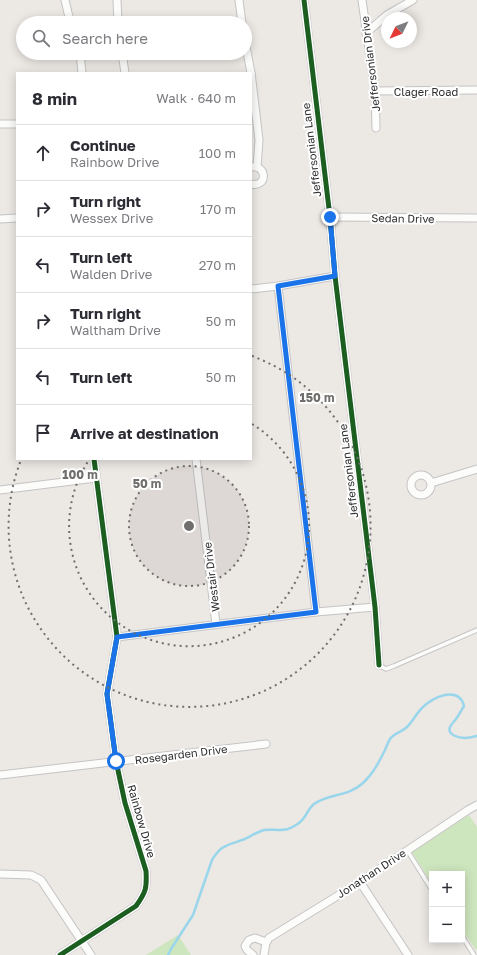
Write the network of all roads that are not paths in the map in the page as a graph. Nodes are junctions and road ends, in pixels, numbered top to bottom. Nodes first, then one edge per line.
1 (65, 0) edge
2 (117, 0) edge
3 (239, 0) edge
4 (304, 0) edge
5 (362, 0) edge
6 (413, 0) edge
7 (69, 16) edge
8 (118, 16) edge
9 (241, 16) edge
10 (366, 33) junction
11 (81, 60) edge
12 (123, 60) edge
13 (249, 60) edge
14 (82, 72) edge
15 (125, 72) edge
16 (251, 72) edge
17 (252, 81) edge
18 (477, 90) edge
19 (375, 91) junction
20 (0, 124) edge
21 (16, 124) edge
22 (376, 128) dead end
23 (254, 167) edge
24 (252, 184) edge
25 (330, 217) junction
26 (16, 218) edge
27 (477, 218) edge
28 (0, 219) edge
29 (335, 276) junction
30 (278, 286) junction
31 (252, 289) edge
32 (94, 460) edge
33 (196, 460) edge
34 (477, 469) edge
35 (96, 478) junction
36 (431, 483) dead end
37 (0, 490) edge
38 (375, 607) junction
39 (316, 612) junction
40 (216, 624) junction
41 (477, 630) edge
42 (117, 637) junction
43 (379, 665) joint
44 (266, 744) dead end
45 (116, 761) junction
46 (0, 775) edge
47 (477, 805) edge
48 (407, 850) junction
49 (0, 874) edge
50 (360, 882) junction
51 (429, 885) edge
52 (82, 941) junction
53 (465, 941) edge
54 (266, 942) junction
55 (60, 955) edge
56 (91, 955) edge
57 (253, 955) edge
58 (264, 955) edge
59 (408, 955) edge
60 (474, 955) edge

1 - 7 street
2 - 8 street
3 - 9 street
4 - 25 street, Jeffersonian Lane
5 - 10 street, Jeffersonian Drive
6 - 10 street
10 - 19 street, Jeffersonian Drive
11 - 14 street
12 - 15 street
13 - 16 street
17 - 23 street
18 - 19 street, Clager Road
19 - 22 street, Jeffersonian Drive
20 - 21 street
23 - 24 street
25 - 27 street, Sedan Drive
25 - 29 street, Jeffersonian Lane
26 - 28 street
29 - 30 street
29 - 38 street, Jeffersonian Lane
30 - 31 street
30 - 39 street
32 - 35 street, Rainbow Drive
33 - 40 street, Westair Drive
34 - 36 street
35 - 37 street
35 - 42 street, Rainbow Drive
38 - 39 street
38 - 43 street
39 - 40 street
40 - 42 street
41 - 43 lane
42 - 45 street, Rainbow Drive
44 - 45 street, Rosegarden Drive
45 - 46 street, Rosegarden Drive
45 - 52 street, Rainbow Drive
47 - 48 street, Jonathan Drive
48 - 50 street, Jonathan Drive
48 - 51 lane
49 - 52 street
50 - 54 street, Jonathan Drive
50 - 59 street
52 - 55 street, Rainbow Drive
52 - 56 street
53 - 60 lane
54 - 57 street
54 - 58 street

